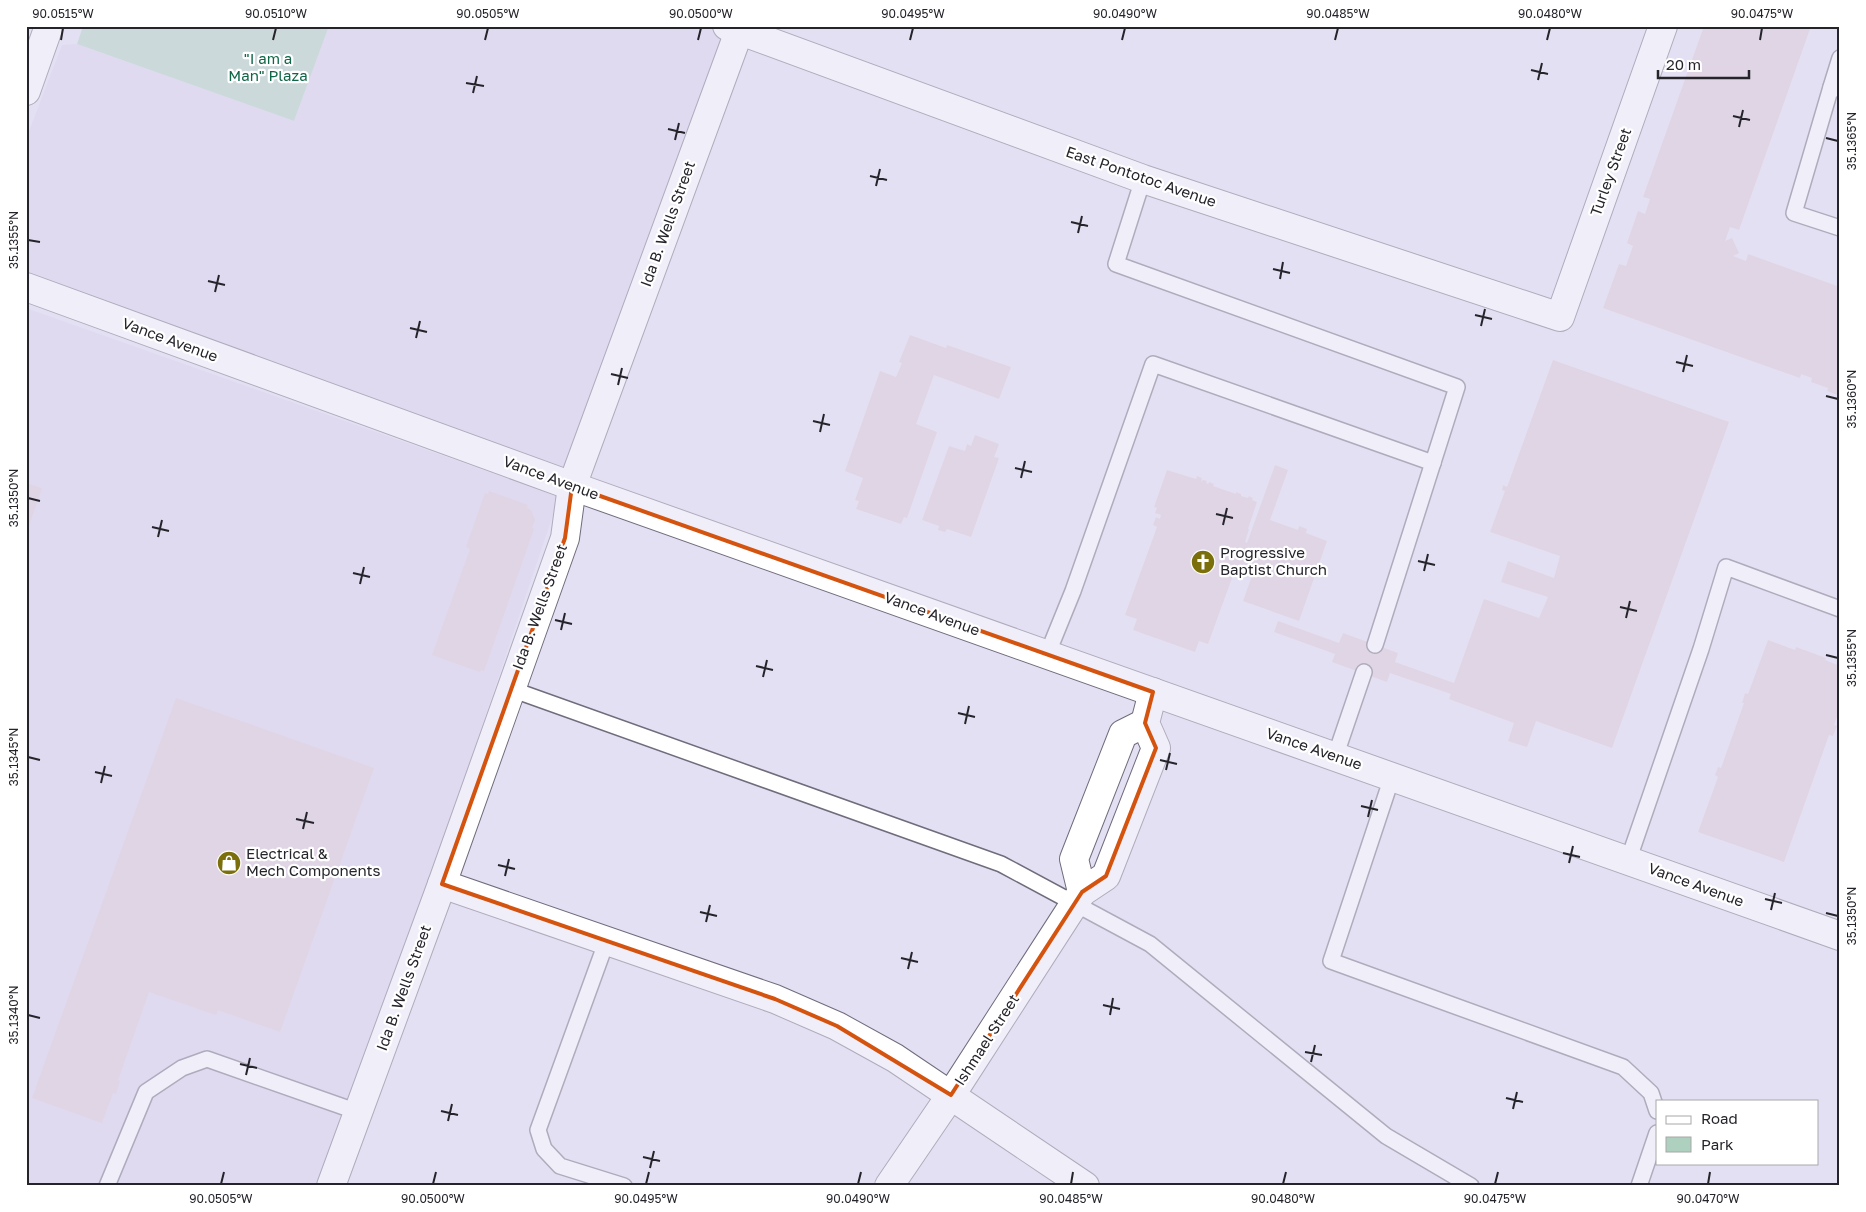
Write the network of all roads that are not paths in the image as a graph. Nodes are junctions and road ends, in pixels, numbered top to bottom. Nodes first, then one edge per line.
1 (49, 26) edge
2 (1663, 26) edge
3 (736, 28) edge
4 (1840, 58) edge
5 (1835, 88) edge
6 (26, 91) edge
7 (1143, 179) junction
8 (1840, 228) edge
9 (26, 287) edge
10 (1560, 317) joint
11 (1433, 463) junction
12 (572, 486) junction
13 (1840, 609) edge
14 (1375, 645) dead end
15 (1047, 655) junction
16 (1364, 672) dead end
17 (511, 689) junction
18 (1153, 692) junction
19 (1145, 723) junction
20 (1335, 757) junction
21 (1392, 777) junction
22 (1628, 861) junction
23 (442, 884) junction
24 (1079, 898) junction
25 (1840, 936) edge
26 (608, 940) junction
27 (951, 1095) junction
28 (1656, 1108) edge
29 (358, 1112) junction
30 (1656, 1135) edge
31 (107, 1186) edge
32 (330, 1186) edge
33 (624, 1186) edge
34 (889, 1186) edge
35 (1085, 1186) edge
36 (1470, 1186) edge
37 (1639, 1186) edge

1 - 6 street
2 - 10 street, Turley Street
3 - 7 street, East Pontotoc Avenue
3 - 12 street, Ida B. Wells Street
4 - 5 lane
5 - 8 lane
7 - 10 street, East Pontotoc Avenue
7 - 11 lane
9 - 12 street, Vance Avenue
11 - 14 lane
11 - 15 lane
12 - 15 street, Vance Avenue
12 - 17 street, Ida B. Wells Street
13 - 22 lane
15 - 18 street, Vance Avenue
16 - 20 lane
17 - 23 street, Ida B. Wells Street
17 - 24 lane
18 - 19 street
18 - 20 street, Vance Avenue
19 - 24 street
19 - 24 street, Ishmael Street
20 - 21 street, Vance Avenue
21 - 22 street, Vance Avenue
21 - 28 lane
22 - 25 street, Vance Avenue
23 - 26 street
23 - 29 street, Ida B. Wells Street
24 - 27 street, Ishmael Street
24 - 36 lane
26 - 27 street
26 - 33 lane
27 - 34 street, Ishmael Street
27 - 35 street
29 - 31 lane
29 - 32 street, Ida B. Wells Street
30 - 37 lane

